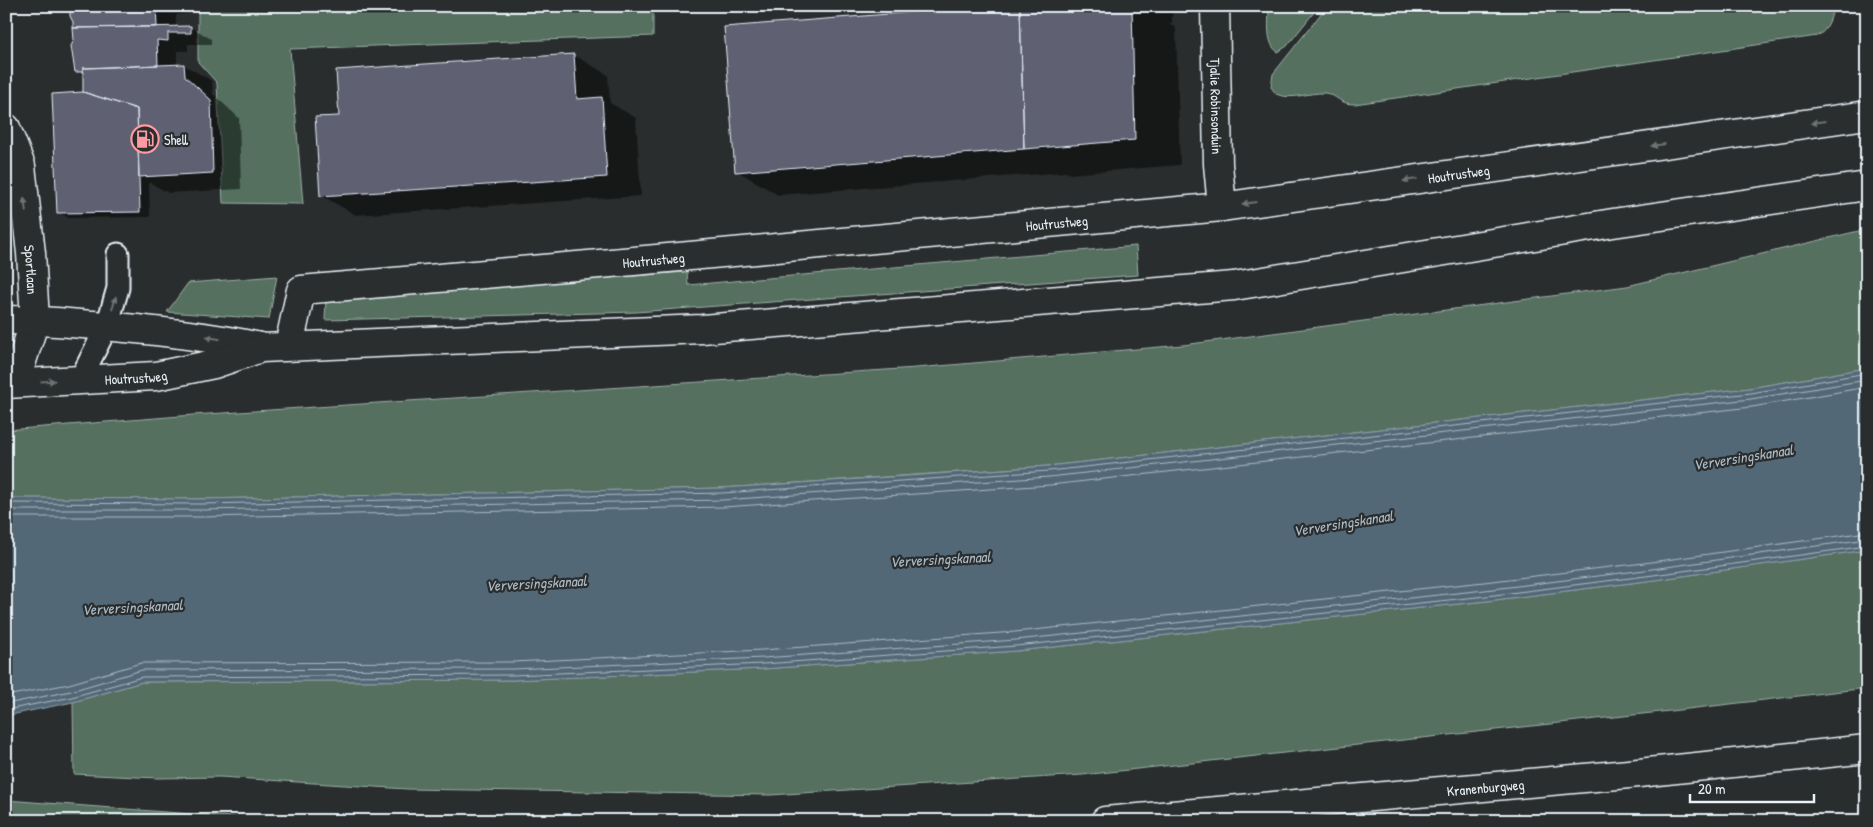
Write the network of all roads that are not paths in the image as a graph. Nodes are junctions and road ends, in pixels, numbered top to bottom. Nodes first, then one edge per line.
1 (1215, 6) edge
2 (1867, 115) edge
3 (6, 128) edge
4 (1867, 186) edge
5 (1222, 206) junction
6 (118, 254) dead end
7 (6, 320) edge
8 (35, 320) junction
9 (107, 326) junction
10 (289, 346) junction
11 (261, 348) junction
12 (6, 357) edge
13 (80, 380) junction
14 (11, 384) edge
15 (1867, 749) edge
16 (1105, 821) edge

1 - 5 street, Tjalie Robinsonduin
2 -> 5 street, Houtrustweg
8 -> 3 street, Sportlaan
4 - 10 street, Houtrustweg
5 - 10 street, Houtrustweg
9 -> 6 lane
7 - 8 street, Houtrustweg
8 - 9 street, Houtrustweg
8 - 14 street, Sportlaan
11 -> 9 street, Houtrustweg
9 - 13 lane
10 - 11 street, Houtrustweg
11 - 13 street, Houtrustweg
12 - 14 street
14 -> 13 street, Houtrustweg
15 - 16 street, Kranenburgweg

